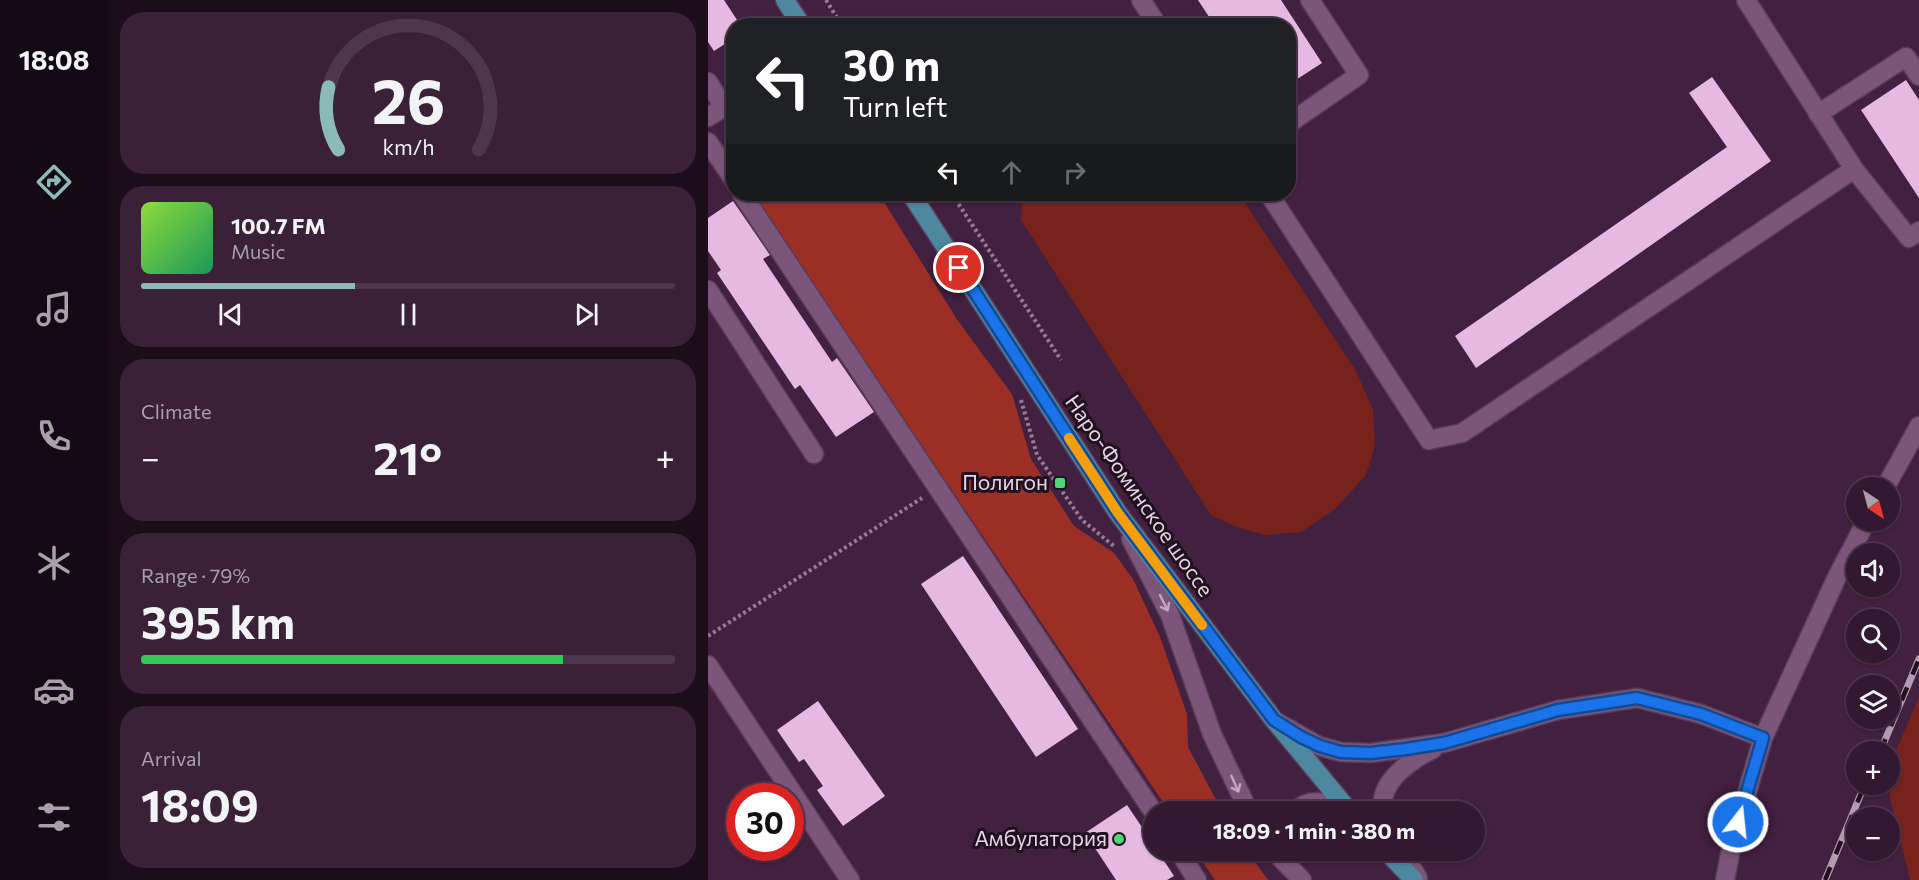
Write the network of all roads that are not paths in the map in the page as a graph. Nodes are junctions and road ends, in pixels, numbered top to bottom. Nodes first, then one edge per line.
1 (785, 0) edge
2 (1141, 0) edge
3 (1310, 0) edge
4 (1746, 0) edge
5 (797, 18) edge
6 (1153, 18) edge
7 (1919, 76) edge
8 (708, 82) edge
9 (1818, 114) junction
10 (708, 117) edge
11 (1296, 118) edge
12 (708, 142) edge
13 (726, 168) edge
14 (1854, 169) junction
15 (747, 201) edge
16 (915, 201) edge
17 (1274, 201) edge
18 (1919, 231) edge
19 (708, 290) edge
20 (1919, 426) edge
21 (814, 454) dead end
22 (1891, 477) edge
23 (1118, 513) junction
24 (1861, 531) edge
25 (708, 665) edge
26 (1274, 720) junction
27 (1763, 738) junction
28 (1444, 743) junction
29 (1146, 801) edge
30 (1244, 801) edge
31 (1341, 801) edge
32 (1384, 801) edge
33 (1185, 861) edge
34 (1284, 861) edge
35 (1292, 861) edge
36 (1386, 861) edge
37 (1396, 861) edge
38 (1408, 861) edge
39 (850, 880) edge
40 (1197, 880) edge
41 (1302, 880) edge
42 (1398, 880) edge
43 (1414, 880) edge
44 (1419, 880) edge
45 (1725, 880) edge

1 - 5 main road
2 - 6 street
3 - 11 street
4 - 9 street
7 - 9 street
8 - 10 street
9 - 14 street
12 - 13 street
14 - 17 street
14 - 18 street
15 - 29 street
16 - 23 main road, Наро-Фоминское шоссе
19 - 21 street
20 - 22 street
23 - 26 main road, Наро-Фоминское шоссе
23 -> 30 street
24 - 27 street
25 - 39 street
26 - 28 street
26 - 31 main road, Наро-Фоминское шоссе
27 - 28 street
27 - 45 street
28 - 32 street
33 - 40 street
34 - 41 street
35 - 41 street
36 - 42 main road
37 - 43 main road
38 - 44 street

